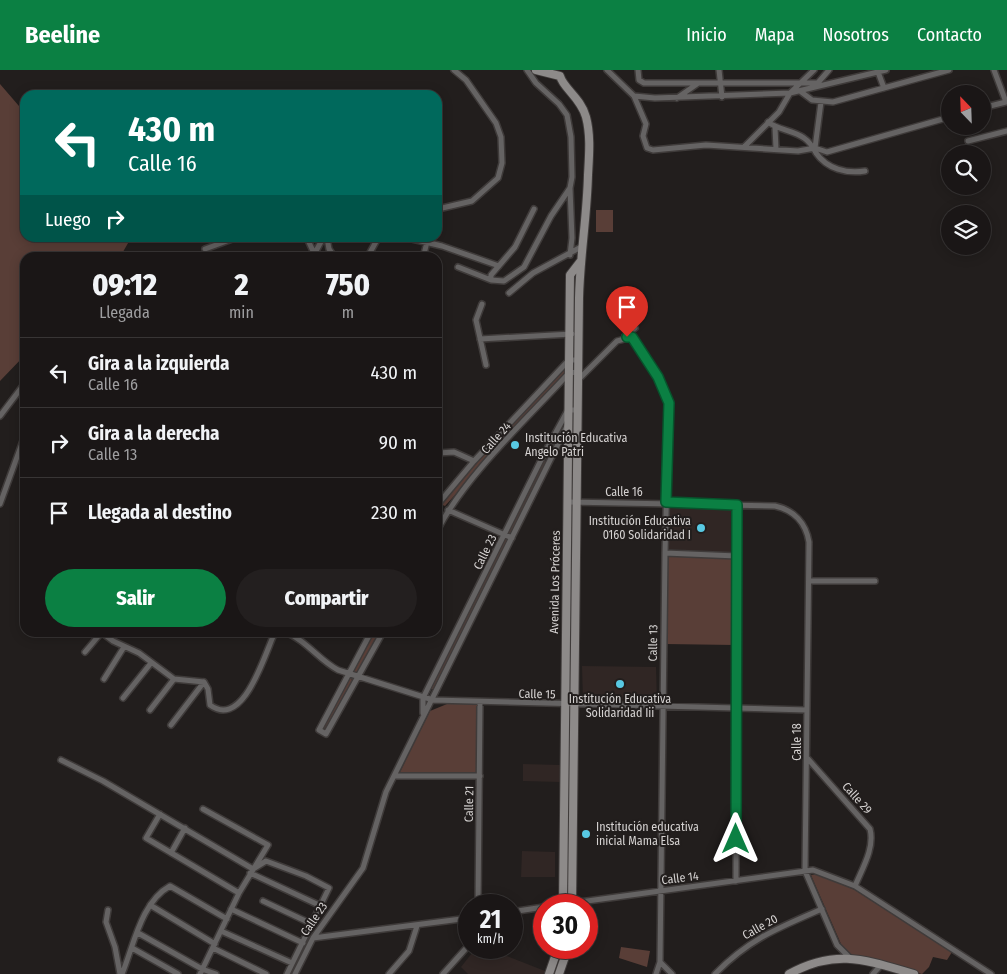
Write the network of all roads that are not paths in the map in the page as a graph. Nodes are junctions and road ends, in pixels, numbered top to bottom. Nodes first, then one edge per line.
1 (454, 70) edge
2 (527, 70) edge
3 (536, 70) edge
4 (607, 70) edge
5 (638, 70) edge
6 (719, 70) edge
7 (814, 70) edge
8 (829, 70) edge
9 (886, 70) edge
10 (948, 70) edge
11 (994, 70) edge
12 (878, 72) junction
13 (560, 73) edge
14 (818, 83) junction
15 (697, 84) junction
16 (722, 84) junction
17 (800, 84) junction
18 (812, 88) junction
19 (884, 88) junction
20 (800, 91) junction
21 (790, 93) junction
22 (634, 96) junction
23 (722, 97) junction
24 (677, 98) junction
25 (821, 102) junction
26 (1006, 102) edge
27 (991, 106) edge
28 (941, 120) edge
29 (768, 122) junction
30 (775, 128) junction
31 (1007, 131) edge
32 (968, 141) dead end
33 (744, 147) junction
34 (815, 148) junction
35 (776, 149) junction
36 (866, 171) dead end
37 (570, 188) junction
38 (442, 208) edge
39 (534, 209) dead end
40 (224, 242) edge
41 (309, 242) edge
42 (321, 242) edge
43 (427, 242) joint
44 (581, 247) junction
45 (205, 249) dead end
46 (313, 251) joint
47 (424, 252) edge
48 (570, 255) junction
49 (580, 262) junction
50 (499, 266) junction
51 (458, 267) dead end
52 (491, 280) junction
53 (509, 293) dead end
54 (482, 304) dead end
55 (635, 328) dead end
56 (570, 334) junction
57 (579, 334) junction
58 (480, 340) junction
59 (620, 340) junction
60 (569, 360) junction
61 (579, 360) junction
62 (486, 364) dead end
63 (578, 372) junction
64 (569, 373) junction
65 (578, 380) junction
66 (20, 389) edge
67 (568, 410) junction
68 (578, 410) junction
69 (0, 416) edge
70 (568, 425) junction
71 (578, 425) junction
72 (20, 449) edge
73 (442, 452) edge
74 (474, 461) junction
75 (442, 499) edge
76 (568, 502) junction
77 (577, 502) junction
78 (666, 502) junction
79 (0, 504) edge
80 (737, 505) junction
81 (448, 510) junction
82 (798, 517) joint
83 (442, 521) edge
84 (504, 534) junction
85 (512, 538) junction
86 (665, 553) junction
87 (737, 556) junction
88 (809, 581) junction
89 (875, 581) dead end
90 (97, 637) edge
91 (109, 637) edge
92 (273, 637) edge
93 (293, 637) edge
94 (369, 637) edge
95 (380, 637) edge
96 (124, 647) junction
97 (85, 652) dead end
98 (152, 663) junction
99 (350, 675) junction
100 (359, 678) junction
101 (104, 679) dead end
102 (174, 679) junction
103 (204, 682) junction
104 (122, 698) dead end
105 (423, 698) junction
106 (433, 700) junction
107 (480, 703) junction
108 (565, 704) junction
109 (575, 704) junction
110 (662, 706) junction
111 (735, 707) junction
112 (150, 710) dead end
113 (807, 710) junction
114 (423, 713) junction
115 (171, 725) dead end
116 (807, 759) junction
117 (61, 760) dead end
118 (394, 776) junction
119 (480, 776) junction
120 (203, 808) dead end
121 (160, 814) junction
122 (185, 828) junction
123 (171, 853) junction
124 (252, 871) junction
125 (805, 871) junction
126 (736, 881) junction
127 (855, 886) junction
128 (661, 890) junction
129 (239, 894) junction
130 (478, 894) edge
131 (566, 894) edge
132 (566, 894) edge
133 (598, 899) edge
134 (263, 900) dead end
135 (150, 905) junction
136 (321, 906) junction
137 (231, 909) junction
138 (822, 909) junction
139 (108, 910) dead end
140 (227, 919) junction
141 (458, 920) edge
142 (312, 924) junction
143 (417, 926) junction
144 (221, 931) junction
145 (138, 932) junction
146 (313, 938) junction
147 (302, 943) junction
148 (214, 946) junction
149 (308, 946) junction
150 (132, 948) junction
151 (458, 957) edge
152 (850, 958) junction
153 (554, 959) edge
154 (564, 959) edge
155 (660, 962) junction
156 (292, 963) junction
157 (881, 965) junction
158 (201, 972) edge
159 (794, 973) edge
160 (121, 974) edge
161 (178, 974) edge
162 (216, 974) edge
163 (266, 974) edge
164 (287, 974) edge
165 (294, 974) edge
166 (389, 974) edge
167 (443, 974) edge
168 (549, 974) edge
169 (559, 974) edge
170 (656, 974) edge
171 (672, 974) edge
172 (715, 974) edge
173 (873, 974) edge
174 (914, 974) edge
175 (991, 974) edge

1 - 38 street
2 - 37 street
3 - 13 main road
4 - 22 street
5 - 15 street
6 - 16 street
7 - 17 street
8 - 14 street
9 - 12 street
10 - 19 street
11 - 26 street
12 - 18 street
12 - 19 street
13 - 44 main road, Avenida Los Próceres
14 - 17 street
14 - 18 street
15 - 16 street
15 - 24 street
16 - 17 street
16 - 23 street
17 - 21 street
18 - 20 street
19 - 25 street
20 - 21 street
20 - 25 street
21 - 23 street
21 - 29 street
22 - 24 street
22 - 33 street
23 - 24 street
25 - 34 street
26 - 27 street
28 - 34 street
29 - 30 street
29 - 33 street
30 - 34 street
30 - 35 street
31 - 32 street
33 - 35 street
34 - 35 street
34 - 36 street
37 - 48 street
37 - 52 street
39 - 50 street
40 - 45 street
41 - 46 street
42 - 46 street
43 - 47 street
43 - 50 street
44 - 48 street
44 - 49 main road, Avenida Los Próceres
48 - 53 street
49 - 56 main road, Avenida Los Próceres
49 - 57 main road, Avenida Los Próceres
50 - 52 street
51 - 52 street
54 - 58 street
55 - 59 street
56 - 57 street
56 - 58 street
56 - 60 main road, Avenida Los Próceres
57 - 61 main road, Avenida Los Próceres
58 - 62 street
59 - 65 street
59 - 78 street, Calle 13
60 - 61 street
60 - 64 main road, Avenida Los Próceres
60 - 74 street, Calle 24
61 - 63 main road, Avenida Los Próceres
63 - 64 street
63 - 65 main road, Avenida Los Próceres
64 - 67 main road, Avenida Los Próceres
64 - 81 street, Calle 24
65 - 68 main road, Avenida Los Próceres
66 - 69 street
67 - 68 street
67 - 70 main road, Avenida Los Próceres
67 - 84 street, Calle 23
68 - 71 main road, Avenida Los Próceres
70 - 71 street
70 - 76 main road, Avenida Los Próceres
70 - 85 street, Calle 23
71 - 77 main road, Avenida Los Próceres
72 - 79 street
73 - 74 street
74 - 75 street, Calle 24
76 - 77 street, Calle 16
76 - 108 main road, Avenida Los Próceres
77 - 78 street, Calle 16
77 - 109 main road, Avenida Los Próceres
78 - 80 street, Calle 16
78 - 86 street, Calle 13
80 - 82 street, Calle 16
80 - 87 street
81 - 83 street, Calle 24
81 - 84 street
82 - 88 street, Calle 18
84 - 85 street
84 - 105 street, Calle 23
85 - 106 street, Calle 23
86 - 87 street
86 - 110 street, Calle 13
87 - 111 street
88 - 89 street
88 - 113 street, Calle 18
90 - 97 street
91 - 96 street
92 - 103 street
93 - 99 street, Calle 15
94 - 99 street
95 - 100 street
96 - 98 street
96 - 101 street
98 - 102 street
98 - 104 street
99 - 100 street, Calle 15
99 - 100 street
100 - 105 street, Calle 15
102 - 103 street
102 - 112 street
103 - 115 street
105 - 106 street, Calle 15
105 - 114 street, Calle 23
106 - 107 street, Calle 15
106 - 114 street, Calle 23
107 - 108 street, Calle 15
107 - 119 street, Calle 21
108 - 109 street, Calle 15
108 - 131 main road, Avenida Los Próceres
109 - 110 street, Calle 15
109 - 132 main road, Avenida Los Próceres
110 - 111 street, Calle 15
110 - 128 street, Calle 13
111 - 113 street, Calle 15
111 - 126 street
113 - 116 street, Calle 18
114 - 118 street, Calle 23
116 - 125 street, Calle 18
116 - 127 street, Calle 29
117 - 121 street
118 - 119 street
118 - 146 street, Calle 23
119 - 130 street, Calle 21
120 - 124 street
121 - 122 street
121 - 123 street
122 - 123 street
122 - 124 street
123 - 129 street
124 - 129 street
124 - 136 street
124 - 136 street
125 - 126 street, Calle 14
125 - 127 street, Calle 14
125 - 138 street, Calle 18
126 - 128 street, Calle 14
127 - 175 street, Calle 14
128 - 133 street, Calle 14
128 - 155 street, Calle 13
129 - 137 street
134 - 142 street
135 - 140 street
135 - 145 street
135 - 148 street
136 - 142 street
137 - 140 street
137 - 147 street
138 - 152 street, Calle 18
138 - 172 street, Calle 20
139 - 160 street
140 - 144 street
141 - 143 street
142 - 147 street
143 - 146 street
143 - 166 street
144 - 148 street
144 - 156 street
145 - 150 street
145 - 158 street
146 - 149 street, Calle 23
147 - 149 street
147 - 156 street
148 - 158 street
148 - 163 street
149 - 165 street, Calle 23
150 - 160 street
150 - 161 street
151 - 167 street
152 - 157 main road
152 - 159 main road
153 - 168 main road
154 - 169 main road
155 - 170 street, Calle 13
155 - 171 street
156 - 164 street
157 - 173 street
157 - 174 main road
158 - 162 street

